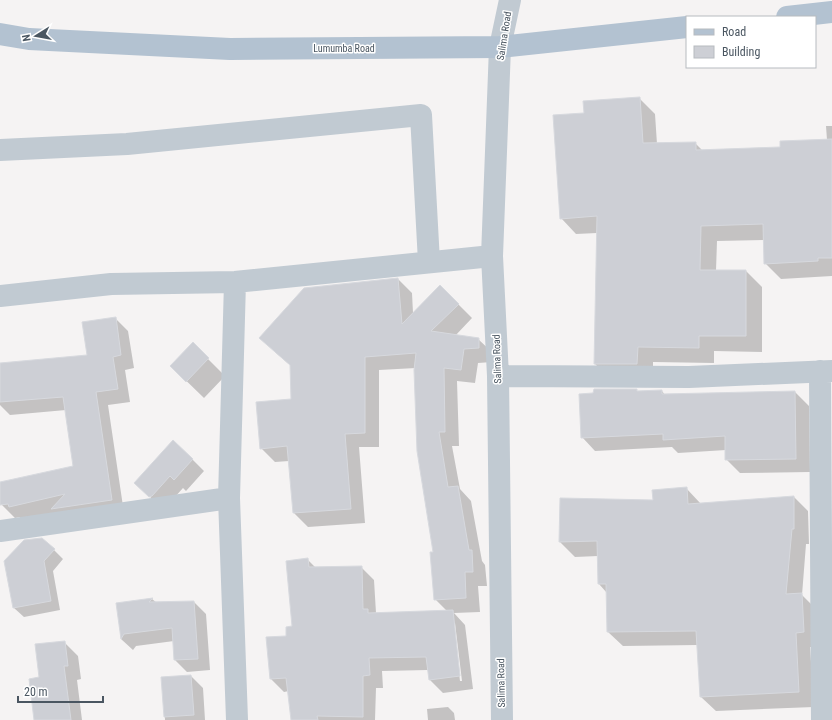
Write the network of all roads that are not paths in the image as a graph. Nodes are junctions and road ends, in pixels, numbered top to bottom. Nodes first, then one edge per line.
1 (510, 0) edge
2 (832, 12) edge
3 (796, 16) edge
4 (686, 27) edge
5 (0, 34) edge
6 (500, 47) junction
7 (0, 150) edge
8 (492, 256) junction
9 (429, 262) junction
10 (235, 282) junction
11 (0, 296) edge
12 (826, 371) edge
13 (498, 376) junction
14 (229, 498) junction
15 (0, 532) edge
16 (237, 720) edge
17 (502, 720) edge
18 (822, 720) edge

1 - 6 street, Salima Road
2 - 3 main road
4 - 6 main road, Lumumba Road
5 - 6 main road, Lumumba Road
6 - 8 street, Salima Road
7 - 9 street
8 - 9 street
8 - 13 street, Salima Road
9 - 10 street
10 - 11 street
10 - 14 street
12 - 13 street
12 - 18 street
13 - 17 street, Salima Road
14 - 15 street
14 - 16 street

